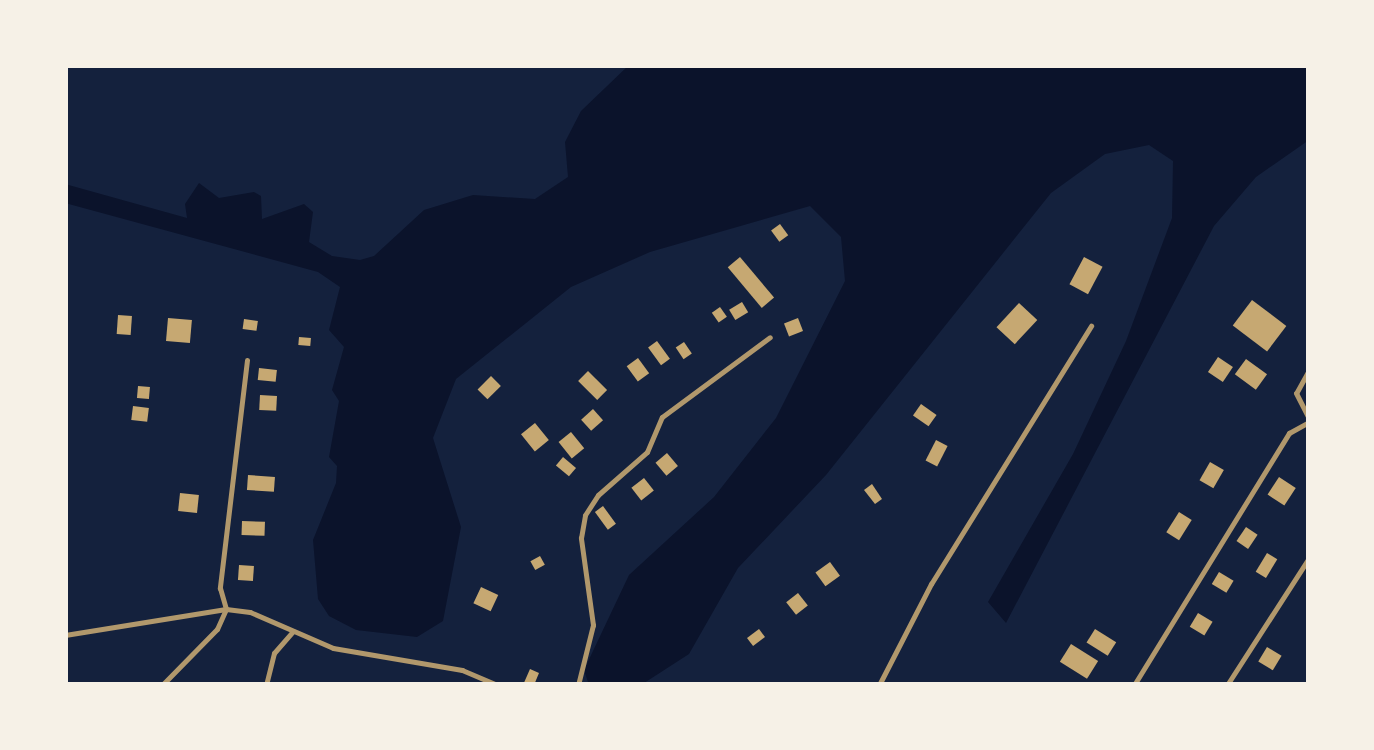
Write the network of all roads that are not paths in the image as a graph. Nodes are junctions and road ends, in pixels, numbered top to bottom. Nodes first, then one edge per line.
1 (1092, 326) dead end
2 (770, 337) dead end
3 (247, 360) dead end
4 (1309, 370) edge
5 (1309, 420) edge
6 (1309, 558) edge
7 (226, 609) junction
8 (292, 632) junction
9 (65, 635) edge
10 (162, 685) edge
11 (266, 685) edge
12 (498, 685) edge
13 (578, 685) edge
14 (879, 685) edge
15 (1134, 685) edge
16 (1227, 685) edge

1 - 14 street
2 - 13 street
3 - 7 street
4 - 5 street
5 - 15 street
6 - 16 street
7 - 8 street
7 - 9 street
7 - 10 street
8 - 11 street
8 - 12 street

